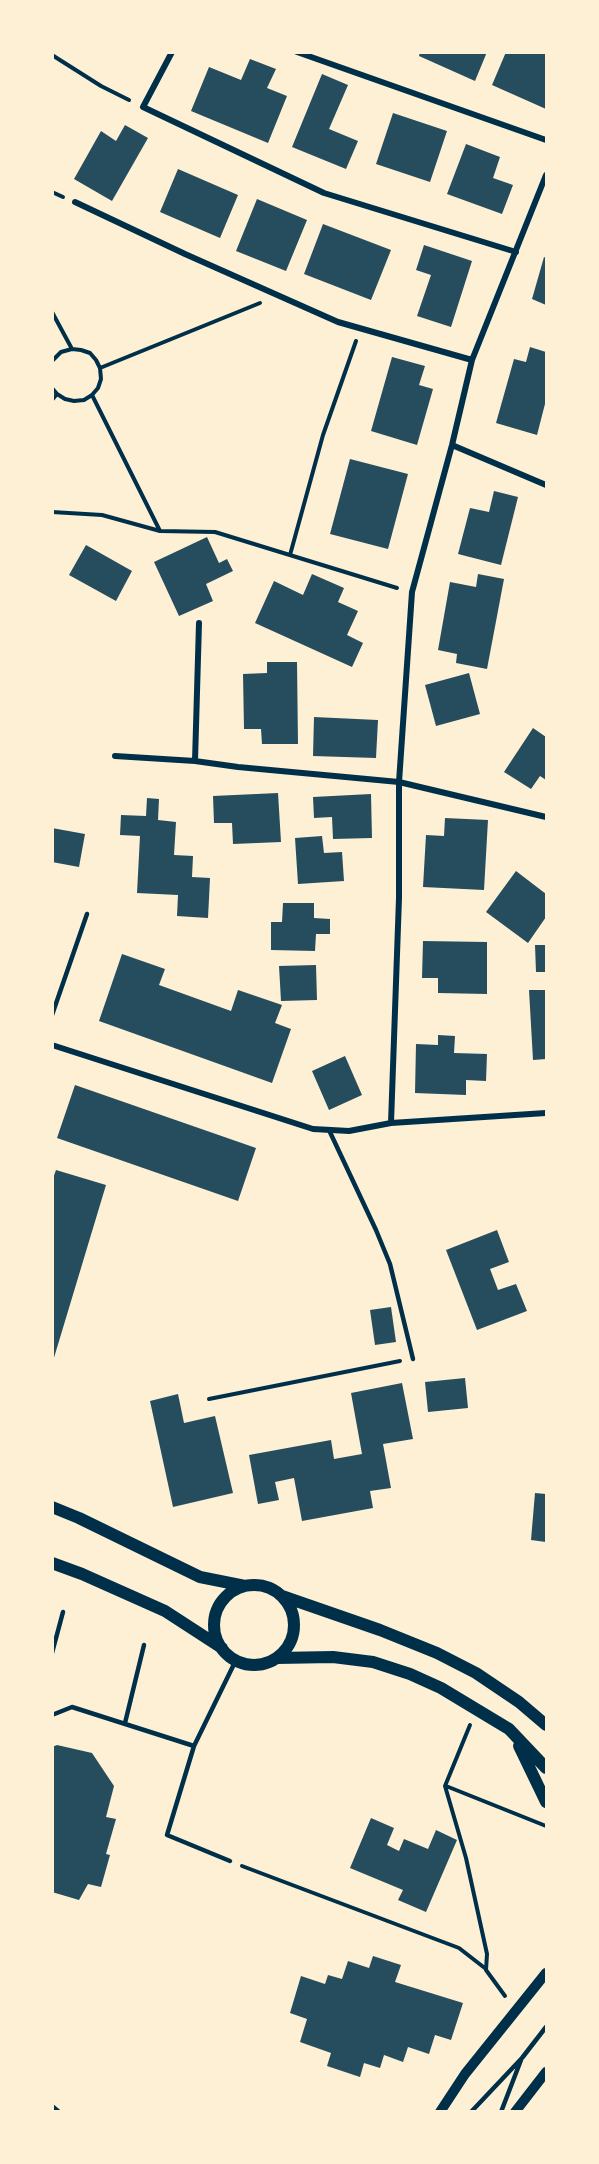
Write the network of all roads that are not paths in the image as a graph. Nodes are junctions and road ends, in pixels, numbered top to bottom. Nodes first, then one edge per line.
1 (172, 52) edge
2 (297, 52) edge
3 (546, 140) edge
4 (546, 175) edge
5 (75, 202) dead end
6 (516, 252) junction
7 (472, 360) junction
8 (452, 445) junction
9 (546, 485) edge
10 (199, 623) dead end
11 (115, 756) dead end
12 (195, 761) junction
13 (399, 782) junction
14 (546, 817) edge
15 (87, 914) dead end
16 (52, 1015) edge
17 (52, 1045) edge
18 (546, 1113) edge
19 (391, 1123) junction
20 (328, 1130) junction
21 (413, 1359) road end
22 (52, 1507) edge
23 (52, 1563) edge
24 (246, 1586) junction
25 (282, 1596) junction
26 (63, 1612) dead end
27 (144, 1646) dead end
28 (222, 1648) junction
29 (52, 1653) edge
30 (277, 1658) junction
31 (236, 1660) junction
32 (52, 1715) edge
33 (125, 1724) junction
34 (546, 1725) edge
35 (509, 1729) junction
36 (194, 1746) junction
37 (546, 1768) edge
38 (546, 1802) edge
39 (230, 1861) road end
40 (546, 1973) edge
41 (546, 2027) edge
42 (522, 2058) junction
43 (546, 2072) edge
44 (52, 2106) edge
45 (59, 2112) edge
46 (440, 2112) edge
47 (471, 2112) edge
48 (501, 2112) edge
49 (515, 2112) edge

1 - 6 street
2 - 3 street
4 - 6 street
5 - 7 street
6 - 7 street
7 - 8 street
8 - 9 street
8 - 13 street
10 - 12 street
11 - 12 street
12 - 13 street
13 - 14 street
13 - 19 street
15 - 16 lane
17 - 20 street
18 - 19 street
19 - 20 street
20 - 21 lane
22 - 24 main road
23 - 28 main road
24 - 25 main road
24 - 28 main road
25 - 30 main road
25 - 34 main road
26 - 29 lane
27 - 33 lane
28 - 31 main road
30 - 31 main road
30 - 35 main road
31 - 36 lane
32 - 33 lane
33 - 36 lane
35 - 37 main road
35 - 38 main road
36 - 39 lane
40 - 46 street
41 - 42 lane
42 - 47 lane
42 - 48 lane
43 - 49 street
44 - 45 lane

